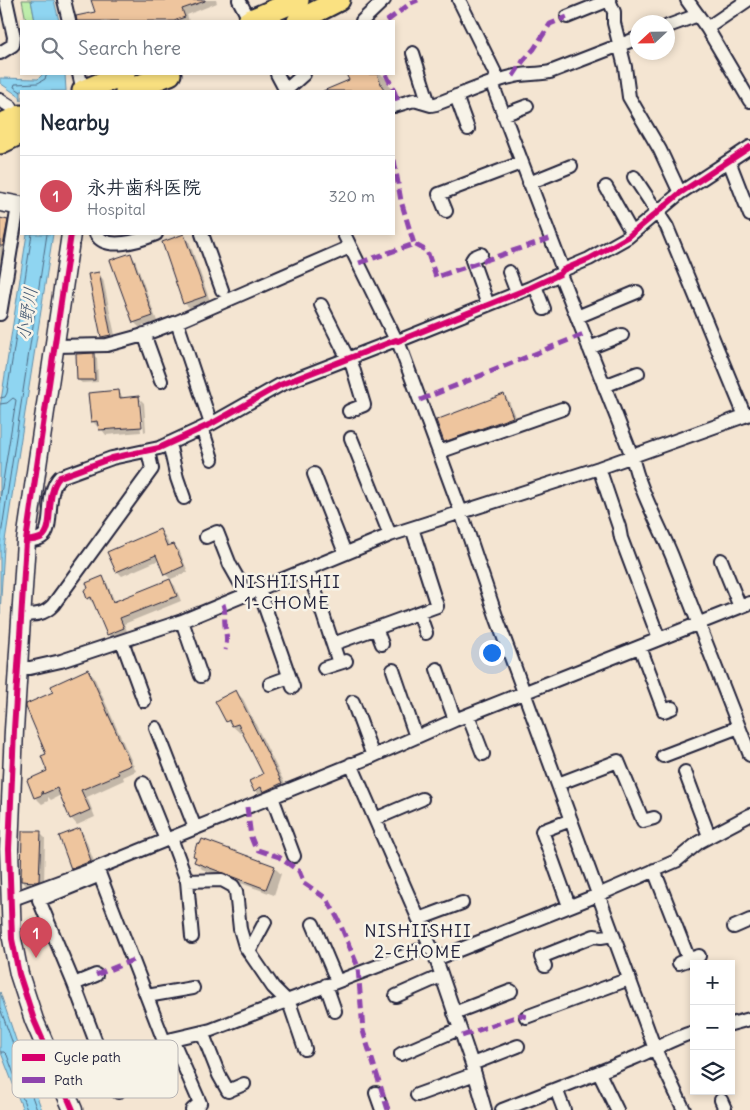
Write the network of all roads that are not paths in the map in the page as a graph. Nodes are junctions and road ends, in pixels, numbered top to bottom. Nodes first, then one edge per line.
1 (6, 0) edge
2 (64, 0) edge
3 (239, 0) edge
4 (298, 0) edge
5 (340, 0) edge
6 (384, 0) edge
7 (459, 0) edge
8 (688, 0) edge
9 (748, 0) edge
10 (698, 15) junction
11 (567, 18) dead end
12 (69, 20) edge
13 (249, 20) edge
14 (252, 20) edge
15 (300, 20) edge
16 (363, 20) edge
17 (675, 23) edge
18 (707, 28) junction
19 (630, 41) edge
20 (619, 45) junction
21 (0, 53) edge
22 (413, 53) dead end
23 (80, 75) edge
24 (122, 75) edge
25 (167, 75) edge
26 (277, 75) edge
27 (303, 75) edge
28 (495, 81) junction
29 (83, 90) edge
30 (85, 90) edge
31 (129, 90) edge
32 (285, 90) edge
33 (286, 90) edge
34 (456, 96) junction
35 (0, 100) edge
36 (750, 101) edge
37 (429, 104) junction
38 (395, 106) edge
39 (527, 106) dead end
40 (504, 115) junction
41 (15, 123) edge
42 (468, 129) dead end
43 (0, 143) edge
44 (750, 147) edge
45 (729, 161) junction
46 (521, 162) junction
47 (571, 166) dead end
48 (634, 177) dead end
49 (529, 183) junction
50 (606, 187) dead end
51 (680, 193) junction
52 (0, 202) edge
53 (20, 206) edge
54 (446, 211) dead end
55 (657, 212) junction
56 (750, 215) edge
57 (632, 233) junction
58 (70, 235) edge
59 (97, 235) edge
60 (153, 235) edge
61 (202, 235) edge
62 (344, 235) edge
63 (350, 247) junction
64 (481, 254) dead end
65 (509, 272) dead end
66 (562, 272) junction
67 (535, 286) junction
68 (222, 290) dead end
69 (637, 292) dead end
70 (517, 293) junction
71 (321, 305) dead end
72 (488, 305) junction
73 (544, 308) dead end
74 (0, 314) edge
75 (577, 317) junction
76 (177, 322) junction
77 (144, 334) junction
78 (622, 335) dead end
79 (397, 341) junction
80 (55, 346) junction
81 (589, 348) junction
82 (349, 358) junction
83 (638, 373) dead end
84 (161, 381) dead end
85 (604, 386) junction
86 (562, 409) dead end
87 (349, 411) dead end
88 (748, 415) edge
89 (206, 426) junction
90 (351, 438) dead end
91 (169, 443) junction
92 (148, 451) junction
93 (439, 452) junction
94 (632, 456) junction
95 (212, 459) dead end
96 (600, 468) junction
97 (314, 474) dead end
98 (184, 498) dead end
99 (461, 512) junction
100 (412, 528) junction
101 (390, 535) junction
102 (206, 537) dead end
103 (26, 540) junction
104 (345, 553) junction
105 (721, 560) dead end
106 (308, 569) junction
107 (253, 592) junction
108 (745, 605) edge
109 (419, 613) junction
110 (22, 615) junction
111 (182, 621) junction
112 (699, 624) junction
113 (376, 628) junction
114 (426, 633) dead end
115 (659, 639) junction
116 (122, 641) junction
117 (333, 644) junction
118 (382, 644) dead end
119 (640, 646) junction
120 (18, 668) junction
121 (324, 668) dead end
122 (437, 669) dead end
123 (393, 670) dead end
124 (201, 676) dead end
125 (270, 684) dead end
126 (525, 693) junction
127 (144, 701) dead end
128 (353, 702) dead end
129 (672, 708) dead end
130 (468, 715) junction
131 (455, 720) junction
132 (739, 727) junction
133 (156, 728) dead end
134 (416, 737) junction
135 (483, 754) dead end
136 (750, 755) edge
137 (373, 756) junction
138 (663, 756) dead end
139 (352, 764) junction
140 (684, 772) dead end
141 (143, 783) dead end
142 (558, 784) junction
143 (272, 797) junction
144 (422, 800) dead end
145 (750, 815) edge
146 (654, 818) dead end
147 (375, 819) junction
148 (571, 820) junction
149 (195, 828) junction
150 (709, 836) junction
151 (168, 839) junction
152 (294, 856) dead end
153 (654, 870) junction
154 (99, 871) junction
155 (188, 881) junction
156 (598, 895) junction
157 (4, 902) edge
158 (462, 902) dead end
159 (569, 906) junction
160 (419, 919) junction
161 (750, 920) edge
162 (265, 922) dead end
163 (313, 924) dead end
164 (734, 927) dead end
165 (613, 934) junction
166 (192, 938) dead end
167 (430, 946) junction
168 (248, 952) junction
169 (436, 959) junction
170 (689, 959) dead end
171 (545, 966) dead end
172 (96, 975) dead end
173 (441, 976) junction
174 (629, 978) junction
175 (332, 983) junction
176 (74, 984) junction
177 (193, 988) dead end
178 (511, 991) dead end
179 (147, 996) junction
180 (396, 996) dead end
181 (286, 1000) junction
182 (335, 1011) dead end
183 (454, 1013) junction
184 (526, 1017) dead end
185 (750, 1019) edge
186 (735, 1023) edge
187 (459, 1029) junction
188 (202, 1032) junction
189 (690, 1033) edge
190 (172, 1039) joint
191 (43, 1040) edge
192 (95, 1040) edge
193 (518, 1046) dead end
194 (305, 1049) dead end
195 (655, 1049) junction
196 (178, 1053) edge
197 (401, 1054) dead end
198 (473, 1069) junction
199 (598, 1073) junction
200 (244, 1084) dead end
201 (556, 1089) junction
202 (417, 1095) dead end
203 (68, 1098) edge
204 (73, 1110) edge
205 (192, 1110) edge
206 (485, 1110) edge
207 (502, 1110) edge
208 (564, 1110) edge
209 (617, 1110) edge
210 (684, 1110) edge

1 - 21 street
2 - 12 street
3 - 13 street
4 - 14 highway
5 - 15 highway
6 - 16 street
7 - 28 street
8 - 10 street
9 - 18 street
10 - 17 street
10 - 18 street
11 - 20 street
18 - 36 street
19 - 20 street
20 - 28 street
20 - 51 street
22 - 37 street
23 - 29 street
24 - 30 highway
25 - 31 highway
26 - 32 street
27 - 33 street
28 - 34 street
28 - 40 street
34 - 37 street
34 - 42 street
35 - 41 street
37 - 38 street
39 - 40 street
40 - 46 street
41 - 43 highway
44 - 45 street
45 - 51 street
45 - 56 street
46 - 49 street
46 - 54 street
47 - 49 street
48 - 55 street
49 - 66 street
50 - 57 street
51 - 55 street
52 - 53 street
53 - 74 street
55 - 57 street
55 - 88 street
57 - 66 street
58 - 80 street
59 - 60 street
61 - 68 street
62 - 63 street
63 - 76 street
63 - 79 street
64 - 72 street
65 - 70 street
66 - 67 street
66 - 75 street
67 - 70 street
67 - 73 street
69 - 75 street
70 - 72 street
71 - 82 street
72 - 79 street
75 - 81 street
76 - 77 street
76 - 89 street
77 - 80 street
77 - 84 street
78 - 81 street
79 - 82 street
79 - 93 street
80 - 103 street
81 - 85 street
82 - 87 street
82 - 89 street
83 - 85 street
85 - 94 street
86 - 93 street
88 - 94 street
89 - 91 street
89 - 95 street
90 - 101 street
91 - 92 street
91 - 98 street
92 - 103 street
92 - 110 street
93 - 99 street
94 - 96 street
94 - 112 street
96 - 99 street
96 - 115 street
97 - 104 street
99 - 100 street
99 - 126 street
100 - 101 street
100 - 109 street
101 - 104 street
102 - 107 street
103 - 110 street
104 - 106 street
105 - 108 street
106 - 107 street
106 - 117 street
107 - 111 street
107 - 125 street
108 - 112 street
109 - 113 street
109 - 114 street
110 - 120 street
111 - 116 street
111 - 124 street
112 - 115 street
112 - 132 street
113 - 117 street
113 - 118 street
115 - 119 street
116 - 120 street
116 - 127 street
117 - 121 street
119 - 126 street
119 - 129 street
120 - 157 street
122 - 131 street
123 - 134 street
126 - 130 street
126 - 142 street
128 - 137 street
130 - 131 street
130 - 135 street
131 - 134 street
132 - 136 street
132 - 138 street
133 - 149 street
134 - 137 street
137 - 139 street
139 - 143 street
139 - 147 street
140 - 150 street
141 - 151 street
142 - 146 street
142 - 148 street
143 - 149 street
143 - 152 street
144 - 147 street
145 - 150 street
147 - 160 street
148 - 156 street
148 - 159 street
149 - 151 street
150 - 153 street
151 - 154 street
151 - 155 street
153 - 156 street
153 - 170 street
154 - 157 street
154 - 176 street
154 - 179 street
155 - 166 street
155 - 168 street
156 - 159 street
156 - 165 street
157 - 191 street
158 - 160 street
159 - 169 street
160 - 167 street
161 - 164 street
162 - 168 street
163 - 175 street
165 - 171 street
165 - 174 street
167 - 169 street
167 - 175 street
168 - 181 street
169 - 173 street
172 - 176 street
173 - 180 street
173 - 183 street
174 - 184 street
174 - 195 street
175 - 181 street
175 - 182 street
176 - 192 street
177 - 179 street
178 - 183 street
179 - 190 street
181 - 188 street
181 - 194 street
183 - 187 street
185 - 186 street
187 - 197 street
187 - 198 street
188 - 190 street
188 - 200 street
189 - 195 street
193 - 198 street
195 - 199 street
195 - 210 street
196 - 205 street
198 - 202 street
198 - 206 street
199 - 201 street
199 - 209 street
201 - 207 street
201 - 208 street
203 - 204 street

